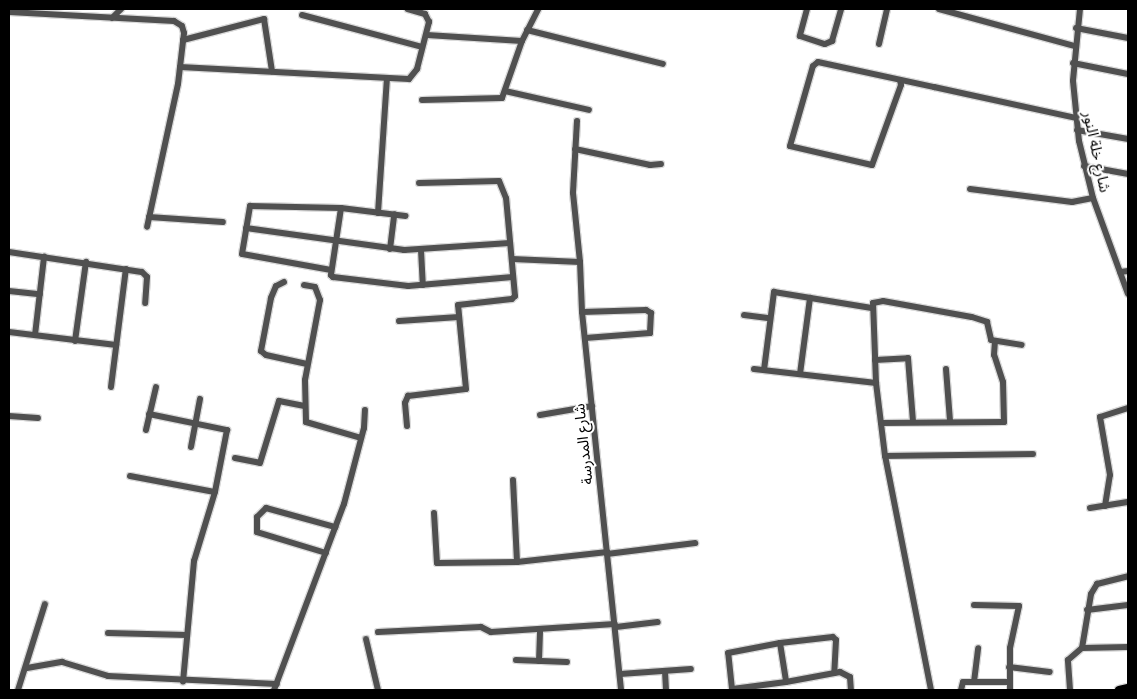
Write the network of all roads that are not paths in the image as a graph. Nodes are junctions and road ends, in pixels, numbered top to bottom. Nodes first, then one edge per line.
1 (82, 9) edge
2 (121, 9) edge
3 (408, 9) edge
4 (538, 9) edge
5 (807, 9) edge
6 (841, 9) edge
7 (888, 9) edge
8 (939, 9) edge
9 (1080, 9) edge
10 (9, 12) edge
11 (302, 15) dead end
12 (76, 16) junction
13 (112, 18) junction
14 (1076, 28) junction
15 (527, 30) junction
16 (427, 35) junction
17 (1128, 38) edge
18 (183, 40) junction
19 (522, 41) junction
20 (878, 44) dead end
21 (1074, 46) junction
22 (422, 47) junction
23 (1073, 63) junction
24 (663, 64) dead end
25 (180, 67) junction
26 (272, 71) junction
27 (1128, 74) edge
28 (387, 79) junction
29 (900, 80) junction
30 (505, 91) junction
31 (422, 100) dead end
32 (589, 110) dead end
33 (1076, 118) junction
34 (577, 121) dead end
35 (1077, 130) junction
36 (1128, 139) edge
37 (575, 149) junction
38 (661, 164) dead end
39 (1084, 166) junction
40 (1128, 174) edge
41 (419, 183) dead end
42 (970, 189) dead end
43 (1093, 198) junction
44 (340, 208) junction
45 (378, 213) junction
46 (394, 214) junction
47 (406, 216) dead end
48 (149, 217) junction
49 (223, 222) dead end
50 (147, 227) dead end
51 (246, 228) junction
52 (336, 242) junction
53 (510, 243) junction
54 (390, 249) junction
55 (421, 250) junction
56 (9, 252) edge
57 (44, 256) junction
58 (512, 258) junction
59 (86, 262) junction
60 (580, 262) junction
61 (126, 269) junction
62 (331, 270) junction
63 (1128, 271) edge
64 (1120, 272) junction
65 (513, 277) junction
66 (284, 282) dead end
67 (304, 285) dead end
68 (423, 285) junction
69 (9, 291) edge
70 (40, 294) junction
71 (1128, 294) edge
72 (810, 298) junction
73 (145, 303) dead end
74 (872, 308) junction
75 (582, 312) junction
76 (744, 315) dead end
77 (459, 317) junction
78 (770, 318) junction
79 (399, 321) dead end
80 (9, 332) edge
81 (35, 335) junction
82 (585, 338) junction
83 (75, 341) junction
84 (995, 341) junction
85 (116, 345) junction
86 (1022, 345) dead end
87 (875, 360) junction
88 (307, 364) junction
89 (754, 368) dead end
90 (946, 369) dead end
91 (764, 370) junction
92 (800, 374) junction
93 (876, 383) junction
94 (111, 387) dead end
95 (156, 387) dead end
96 (200, 399) dead end
97 (305, 406) junction
98 (592, 406) junction
99 (1128, 408) edge
100 (365, 410) dead end
101 (150, 414) junction
102 (540, 415) dead end
103 (9, 416) edge
104 (38, 418) dead end
105 (950, 421) junction
106 (913, 422) junction
107 (196, 423) junction
108 (881, 423) junction
109 (408, 426) dead end
110 (146, 430) dead end
111 (361, 438) junction
112 (191, 448) dead end
113 (1033, 454) dead end
114 (885, 456) junction
115 (235, 458) dead end
116 (130, 476) dead end
117 (513, 480) dead end
118 (215, 492) junction
119 (1128, 502) edge
120 (1105, 506) junction
121 (1090, 508) dead end
122 (434, 513) dead end
123 (335, 527) junction
124 (695, 543) dead end
125 (326, 553) junction
126 (607, 553) junction
127 (517, 562) junction
128 (1128, 576) edge
129 (45, 604) dead end
130 (1128, 605) edge
131 (974, 606) dead end
132 (1087, 610) junction
133 (658, 622) dead end
134 (616, 625) junction
135 (540, 629) junction
136 (378, 632) dead end
137 (108, 633) dead end
138 (187, 635) junction
139 (366, 639) dead end
140 (780, 643) junction
141 (1128, 647) edge
142 (978, 648) dead end
143 (1082, 648) junction
144 (516, 660) dead end
145 (539, 661) junction
146 (567, 662) dead end
147 (1009, 667) junction
148 (27, 668) junction
149 (691, 669) dead end
150 (664, 671) junction
151 (1050, 672) dead end
152 (834, 673) junction
153 (620, 674) junction
154 (183, 681) junction
155 (786, 682) junction
156 (974, 682) junction
157 (1008, 682) junction
158 (243, 687) edge
159 (276, 687) edge
160 (18, 690) edge
161 (378, 690) edge
162 (622, 690) edge
163 (666, 690) edge
164 (851, 690) edge
165 (931, 690) edge
166 (961, 690) edge
167 (1010, 690) edge
168 (1070, 690) edge

1 - 12 street
2 - 13 street
3 - 16 street
4 - 15 street
5 - 6 street
7 - 20 street
8 - 21 street
9 - 14 street, شارع خلة النور
10 - 12 street
11 - 22 street
12 - 13 street
13 - 18 street
14 - 17 street
14 - 21 street, شارع خلة النور
15 - 19 street
15 - 24 street
16 - 19 street
16 - 22 street
18 - 25 street
18 - 26 street
19 - 30 street
21 - 23 street, شارع خلة النور
22 - 28 street
23 - 27 street
23 - 33 street, شارع خلة النور
25 - 26 street
25 - 48 street
26 - 28 street
28 - 45 street
29 - 29 street
29 - 33 street
30 - 31 street
30 - 32 street
33 - 35 street, شارع خلة النور
34 - 37 street, شارع المدرسة
35 - 36 street
35 - 39 street, شارع خلة النور
37 - 38 street
37 - 60 street, شارع المدرسة
39 - 40 street
39 - 43 street, شارع خلة النور
41 - 53 street
42 - 43 street
43 - 64 street, شارع خلة النور
44 - 45 street
44 - 51 street
44 - 52 street
45 - 46 street
46 - 47 street
46 - 54 street
48 - 49 street
48 - 50 street
51 - 52 street
51 - 62 street
52 - 54 street
52 - 62 street
53 - 55 street
53 - 58 street
54 - 55 street
55 - 68 street
56 - 57 street
57 - 59 street
57 - 70 street
58 - 60 street
58 - 65 street
59 - 61 street
59 - 83 street
60 - 75 street, شارع المدرسة
61 - 73 street
61 - 85 street
62 - 68 street
63 - 64 street
64 - 71 street, شارع خلة النور
65 - 68 street
65 - 77 street
66 - 88 street
67 - 88 street
69 - 70 street
70 - 81 street
72 - 74 street
72 - 78 street
72 - 92 street
74 - 84 street
74 - 87 street
75 - 82 street, شارع المدرسة
75 - 82 street
76 - 78 street
77 - 79 street
77 - 109 street
78 - 91 street
80 - 81 street
81 - 83 street
82 - 98 street, شارع المدرسة
83 - 85 street
84 - 86 street
84 - 105 street
85 - 94 street
87 - 93 street
87 - 106 street
88 - 97 street
89 - 91 street
90 - 105 street
91 - 92 street
92 - 93 street
93 - 108 street
95 - 101 street
96 - 107 street
97 - 111 street
97 - 115 street
98 - 102 street
98 - 126 street, شارع المدرسة
99 - 120 street
100 - 111 street
101 - 107 street
101 - 110 street
103 - 104 street
105 - 106 street
106 - 108 street
107 - 112 street
107 - 118 street
108 - 114 street
111 - 123 street
113 - 114 street
114 - 165 street
116 - 118 street
117 - 127 street
118 - 138 street
119 - 120 street
120 - 121 street
122 - 127 street
123 - 125 street
123 - 125 street
124 - 126 street
125 - 159 street
126 - 127 street
126 - 134 street, شارع المدرسة
128 - 132 street
129 - 148 street
130 - 132 street
131 - 147 street
132 - 143 street
133 - 134 street
134 - 135 street
134 - 153 street, شارع المدرسة
135 - 136 street
135 - 145 street
137 - 138 street
138 - 154 street
139 - 161 street
140 - 152 street
140 - 155 street
140 - 155 street
141 - 143 street
142 - 156 street
143 - 168 street
144 - 145 street
145 - 146 street
147 - 151 street
147 - 157 street
148 - 154 street
148 - 160 street
149 - 150 street
150 - 153 street
150 - 163 street
152 - 155 street
152 - 164 street
153 - 162 street, شارع المدرسة
154 - 158 street
156 - 157 street
156 - 166 street
157 - 167 street
158 - 159 street

